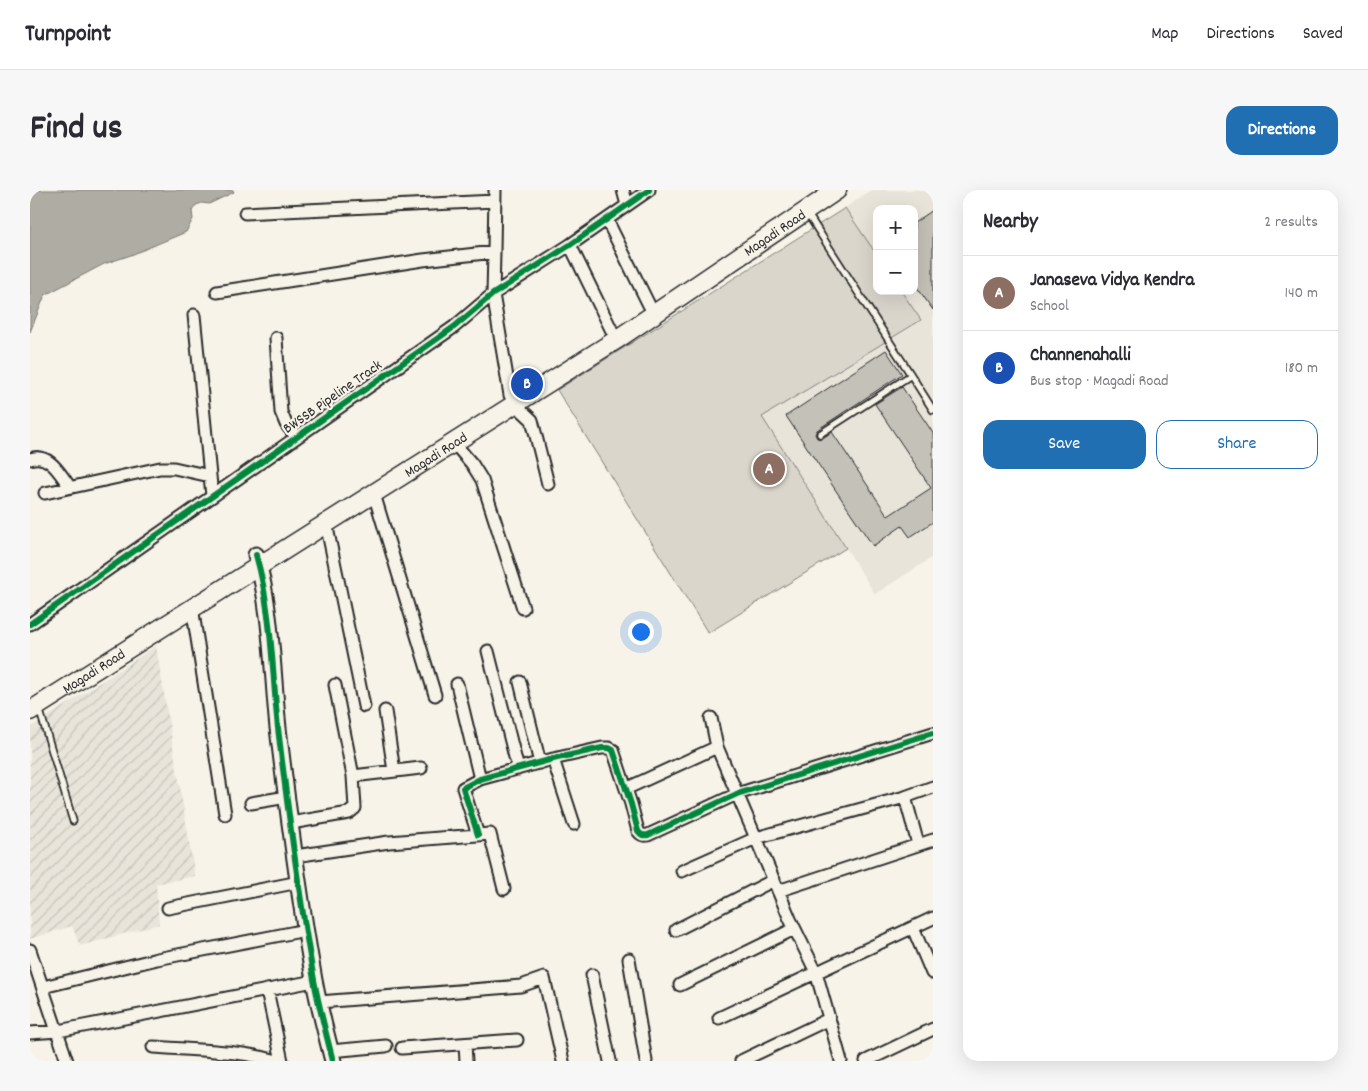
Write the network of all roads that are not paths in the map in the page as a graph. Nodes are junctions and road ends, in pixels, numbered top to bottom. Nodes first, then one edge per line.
1 (623, 190) edge
2 (649, 190) edge
3 (818, 190) edge
4 (837, 190) edge
5 (495, 196) edge
6 (627, 205) junction
7 (806, 211) junction
8 (245, 213) dead end
9 (607, 220) junction
10 (570, 245) junction
11 (494, 252) junction
12 (217, 292) dead end
13 (493, 294) junction
14 (650, 305) junction
15 (194, 316) dead end
16 (612, 331) junction
17 (276, 338) dead end
18 (910, 375) junction
19 (512, 400) junction
20 (933, 410) edge
21 (820, 434) dead end
22 (296, 437) junction
23 (454, 443) junction
24 (30, 459) edge
25 (210, 476) junction
26 (548, 484) dead end
27 (70, 487) junction
28 (44, 493) dead end
29 (374, 494) junction
30 (212, 496) junction
31 (326, 523) junction
32 (257, 560) junction
33 (192, 607) junction
34 (524, 608) dead end
35 (30, 624) edge
36 (488, 651) dead end
37 (520, 682) dead end
38 (457, 684) dead end
39 (335, 685) dead end
40 (435, 695) dead end
41 (33, 704) edge
42 (364, 706) dead end
43 (384, 711) dead end
44 (711, 718) dead end
45 (933, 733) edge
46 (717, 748) junction
47 (553, 759) junction
48 (540, 763) junction
49 (422, 768) dead end
50 (518, 768) junction
51 (394, 772) junction
52 (353, 776) junction
53 (480, 779) junction
54 (632, 786) dead end
55 (933, 787) edge
56 (737, 794) junction
57 (287, 797) junction
58 (905, 797) junction
59 (251, 803) dead end
60 (225, 814) dead end
61 (72, 822) dead end
62 (291, 823) junction
63 (574, 824) dead end
64 (478, 835) junction
65 (756, 838) junction
66 (933, 840) edge
67 (918, 844) junction
68 (295, 856) junction
69 (682, 871) dead end
70 (299, 882) junction
71 (776, 886) junction
72 (504, 889) dead end
73 (168, 908) dead end
74 (933, 918) edge
75 (913, 928) junction
76 (794, 929) junction
77 (306, 930) junction
78 (676, 930) dead end
79 (30, 950) edge
80 (629, 959) dead end
81 (816, 972) junction
82 (932, 973) edge
83 (592, 975) dead end
84 (314, 981) junction
85 (680, 985) dead end
86 (43, 987) junction
87 (267, 990) junction
88 (319, 1002) junction
89 (719, 1018) dead end
90 (829, 1019) junction
91 (933, 1030) edge
92 (58, 1031) junction
93 (30, 1033) edge
94 (517, 1040) dead end
95 (466, 1044) junction
96 (386, 1046) dead end
97 (153, 1048) dead end
98 (402, 1048) dead end
99 (203, 1056) edge
100 (331, 1056) edge
101 (68, 1061) edge
102 (278, 1061) edge
103 (282, 1061) edge
104 (466, 1061) edge
105 (563, 1061) edge
106 (610, 1061) edge
107 (646, 1061) edge
108 (741, 1061) edge
109 (841, 1061) edge
110 (866, 1061) edge

1 - 6 street
2 - 6 street, BWSSB Pipeline Track
3 - 14 main road, Magadi Road
4 - 7 main road, Magadi Road
5 - 8 street
5 - 11 street
6 - 9 street, BWSSB Pipeline Track
7 - 18 lane
7 - 19 main road, Magadi Road
9 - 10 street, BWSSB Pipeline Track
9 - 14 street
10 - 13 street, BWSSB Pipeline Track
10 - 16 street
11 - 12 street
11 - 13 street
13 - 19 street
13 - 22 street, BWSSB Pipeline Track
14 - 16 main road, Magadi Road
15 - 25 street
16 - 19 main road, Magadi Road
17 - 22 street
18 - 20 lane
18 - 21 lane
19 - 23 main road, Magadi Road
19 - 26 street
19 - 32 main road, Magadi Road
22 - 30 street, BWSSB Pipeline Track
23 - 29 main road, Magadi Road
23 - 34 street
24 - 27 street
25 - 27 street
25 - 30 street
27 - 28 street
29 - 31 main road, Magadi Road
29 - 40 street
30 - 35 street, BWSSB Pipeline Track
31 - 32 main road, Magadi Road
31 - 42 street
32 - 33 main road, Magadi Road
32 - 41 main road, Magadi Road
32 - 57 street
33 - 41 main road, Magadi Road
33 - 60 street
36 - 50 street
37 - 48 street
38 - 53 street
39 - 52 street
41 - 61 lane
43 - 51 street
44 - 46 street
45 - 56 street
46 - 54 street
46 - 56 street
47 - 48 street
47 - 56 street
47 - 63 street
48 - 50 street
49 - 51 street
50 - 53 street
51 - 52 street
52 - 62 street
53 - 64 street
55 - 58 street
56 - 65 street
57 - 59 street
57 - 62 street
58 - 65 street
58 - 67 street
62 - 68 street
64 - 68 street
64 - 72 street
65 - 69 street
65 - 71 street
66 - 67 street
67 - 71 street
68 - 70 street
70 - 73 street
70 - 77 street
71 - 76 street
71 - 78 street
74 - 75 street
75 - 81 street
75 - 82 street
76 - 81 street
76 - 85 street
77 - 84 street
77 - 86 street
79 - 86 street
80 - 107 street
81 - 89 street
81 - 90 street
83 - 106 street
84 - 87 street
84 - 88 street
86 - 92 street
87 - 92 street
87 - 103 street
88 - 100 street
88 - 105 street
90 - 108 street
90 - 109 street
91 - 110 street
92 - 93 street
92 - 101 street
94 - 95 street
95 - 98 street
95 - 104 street
96 - 100 street
97 - 99 street
99 - 102 street

